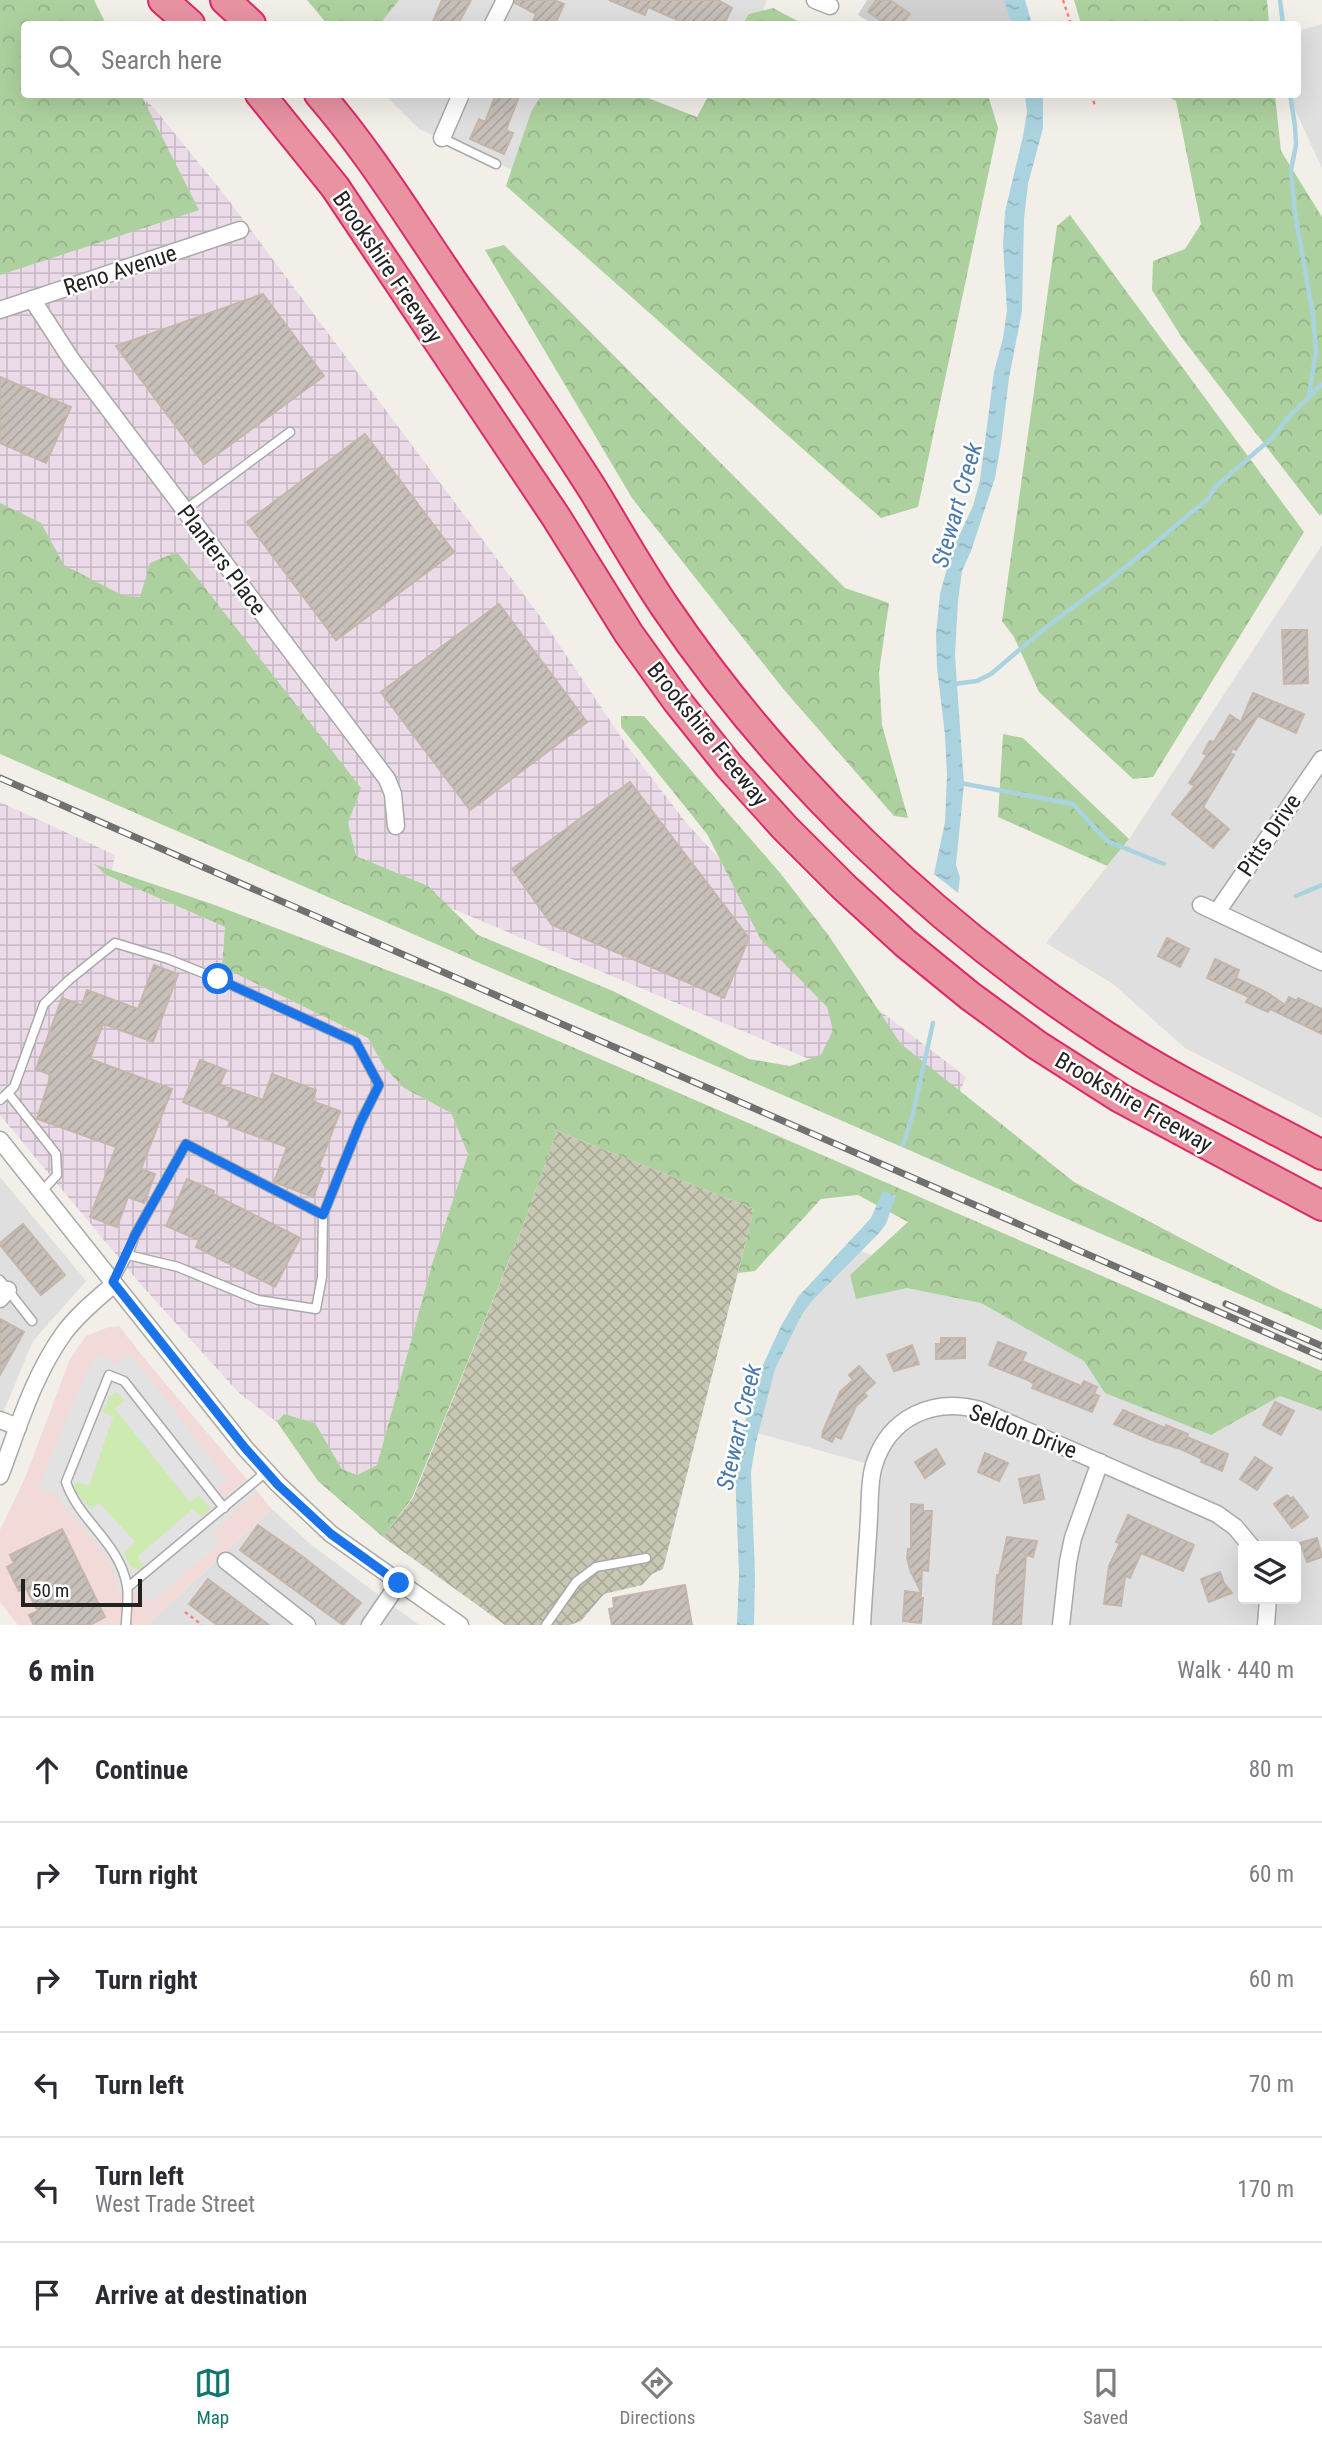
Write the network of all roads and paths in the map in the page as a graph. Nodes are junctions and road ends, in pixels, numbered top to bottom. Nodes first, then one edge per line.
1 (163, 0) edge
2 (225, 0) edge
3 (505, 0) edge
4 (1063, 0) edge
5 (187, 21) edge
6 (248, 21) edge
7 (494, 21) edge
8 (1070, 21) edge
9 (263, 98) edge
10 (322, 98) edge
11 (459, 98) edge
12 (1093, 98) edge
13 (1095, 107) dead end
14 (442, 138) joint
15 (496, 164) dead end
16 (240, 230) dead end
17 (32, 299) junction
18 (0, 310) edge
19 (290, 432) dead end
20 (185, 510) junction
21 (1322, 759) edge
22 (396, 827) dead end
23 (1201, 905) dead end
24 (1217, 912) junction
25 (1322, 962) edge
26 (8, 1093) junction
27 (0, 1100) edge
28 (0, 1140) edge
29 (1322, 1155) edge
30 (41, 1192) junction
31 (1322, 1206) edge
32 (323, 1215) junction
33 (128, 1255) junction
34 (114, 1283) junction
35 (3, 1290) edge
36 (32, 1321) dead end
37 (0, 1420) edge
38 (18, 1427) junction
39 (1100, 1462) junction
40 (266, 1472) junction
41 (0, 1476) edge
42 (224, 1508) junction
43 (1247, 1541) edge
44 (646, 1558) dead end
45 (226, 1561) dead end
46 (399, 1583) junction
47 (128, 1587) junction
48 (1268, 1604) edge
49 (185, 1612) dead end
50 (126, 1625) edge
51 (202, 1625) edge
52 (307, 1625) edge
53 (370, 1625) edge
54 (460, 1625) edge
55 (546, 1625) edge
56 (862, 1625) edge
57 (1061, 1625) edge
58 (1266, 1625) edge

1 - 5 highway
2 - 6 highway
3 - 7 street
4 - 8 path
9 - 31 highway, Brookshire Freeway
10 - 29 highway, Brookshire Freeway
11 - 14 street
12 - 13 path
14 - 15 lane
16 - 17 street, Reno Avenue
17 - 18 street, Reno Avenue
17 - 20 street, Planters Place
19 - 20 lane
20 - 22 street, Planters Place
21 - 24 street, Pitts Drive
23 - 24 street
24 - 25 street
26 - 27 lane
26 - 30 lane
26 - 32 lane
28 - 30 street
30 - 34 street
32 - 33 lane
32 - 33 lane
33 - 34 lane
34 - 38 street
34 - 40 street
35 - 36 lane
37 - 38 street
38 - 41 street
39 - 43 street, Seldon Drive
39 - 56 street, Seldon Drive
39 - 57 street
40 - 42 lane
40 - 46 street
42 - 47 lane
42 - 47 lane
44 - 55 lane
45 - 52 street
46 - 53 street
46 - 54 street
47 - 50 lane
48 - 58 street
49 - 51 path

